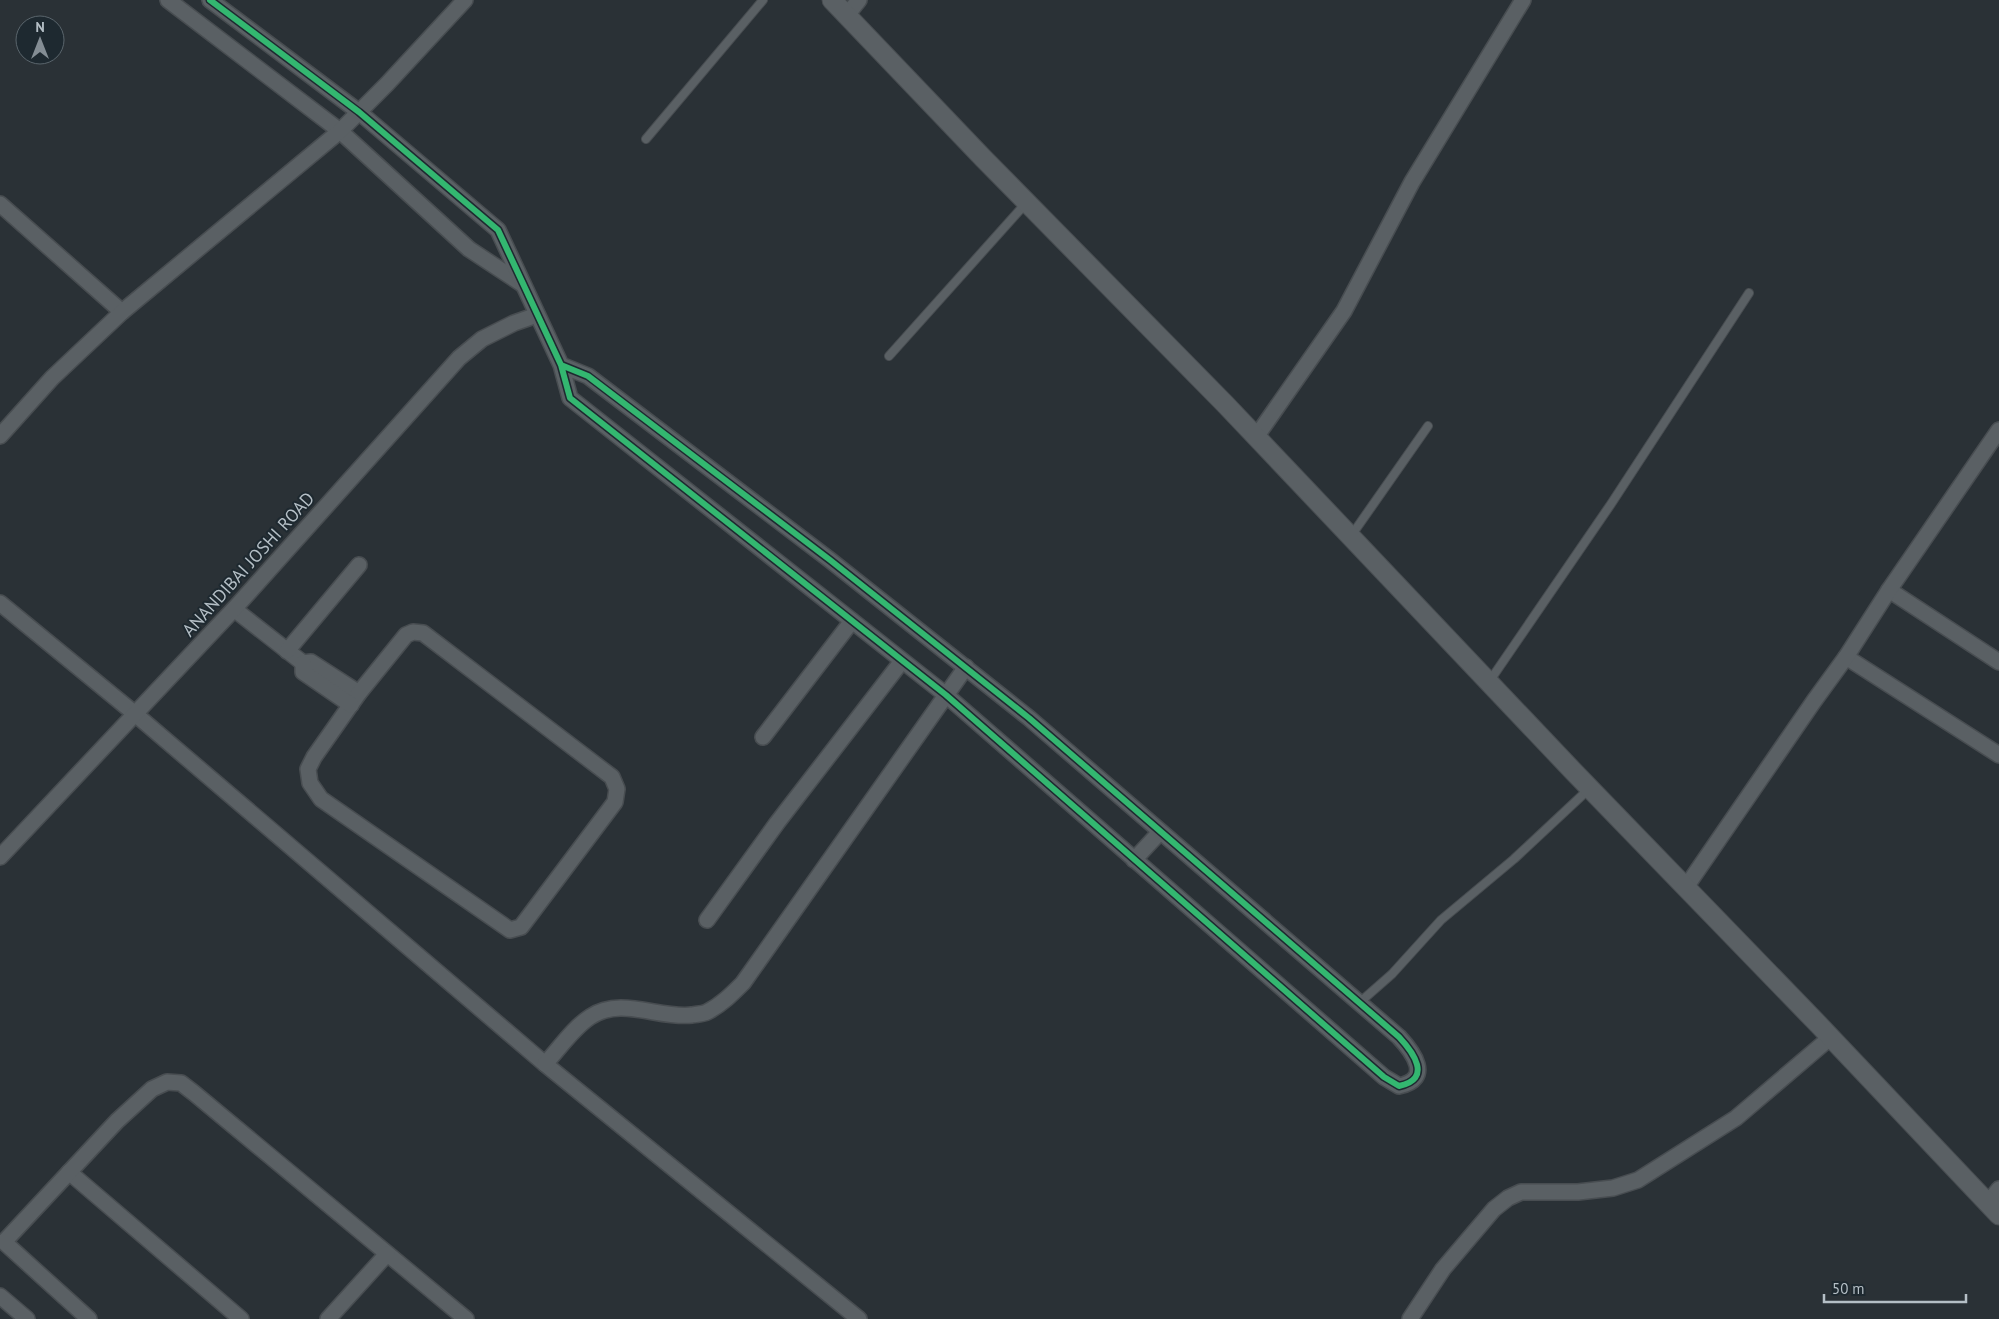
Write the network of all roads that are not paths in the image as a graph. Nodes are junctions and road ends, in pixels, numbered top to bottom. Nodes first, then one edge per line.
1 (168, 0) edge
2 (210, 0) edge
3 (465, 0) edge
4 (763, 0) edge
5 (832, 0) edge
6 (859, 0) edge
7 (1523, 0) edge
8 (846, 15) junction
9 (359, 112) junction
10 (340, 131) junction
11 (646, 139) dead end
12 (1027, 202) junction
13 (0, 204) edge
14 (522, 284) junction
15 (1749, 293) dead end
16 (122, 312) junction
17 (537, 315) junction
18 (889, 356) dead end
19 (561, 365) junction
20 (1428, 426) dead end
21 (1999, 430) edge
22 (0, 436) edge
23 (1256, 436) junction
24 (1351, 536) junction
25 (359, 565) dead end
26 (1889, 590) junction
27 (0, 603) edge
28 (234, 609) junction
29 (852, 621) junction
30 (287, 651) junction
31 (1846, 657) junction
32 (902, 661) junction
33 (1999, 662) edge
34 (966, 667) junction
35 (1489, 682) junction
36 (946, 695) junction
37 (355, 699) junction
38 (134, 714) junction
39 (763, 737) dead end
40 (1999, 755) edge
41 (1590, 788) junction
42 (1160, 832) junction
43 (0, 857) edge
44 (1134, 860) junction
45 (1686, 887) junction
46 (707, 920) dead end
47 (1359, 1003) junction
48 (1831, 1037) junction
49 (545, 1064) junction
50 (69, 1172) junction
51 (1995, 1202) edge
52 (2, 1240) edge
53 (387, 1254) junction
54 (0, 1296) edge
55 (27, 1319) edge
56 (89, 1319) edge
57 (241, 1319) edge
58 (328, 1319) edge
59 (466, 1319) edge
60 (859, 1319) edge
61 (1410, 1319) edge

1 - 10 street
2 - 9 street
3 - 9 street
4 - 11 lane
5 - 8 street
6 - 8 street
7 - 23 street
8 - 12 street
9 - 10 street
9 - 14 street
10 - 14 street
10 - 16 street
12 - 18 lane
12 - 23 street
13 - 16 street
14 - 17 street
15 - 35 lane
16 - 22 street
17 - 19 street
17 - 28 street, ANANDIBAI JOSHI ROAD
19 - 29 street
19 - 34 street
20 - 24 lane
21 - 26 street
23 - 24 street
24 - 35 street
25 - 30 street
26 - 31 street
26 - 33 street
27 - 38 street
28 - 30 street
28 - 38 street, ANANDIBAI JOSHI ROAD
29 - 32 street
29 - 39 street
30 - 37 street
31 - 40 street
31 - 45 street
32 - 36 street
32 - 46 street
34 - 36 street
34 - 42 street
35 - 41 street
36 - 44 street
36 - 49 street
37 - 37 street
38 - 43 street, ANANDIBAI JOSHI ROAD
38 - 49 street
41 - 45 street
41 - 47 lane
42 - 44 street
42 - 47 street
44 - 47 street
45 - 48 street
48 - 51 street
48 - 61 street
49 - 60 street
50 - 52 street
50 - 53 street
50 - 57 street
52 - 56 street
53 - 58 street
53 - 59 street
54 - 55 street

